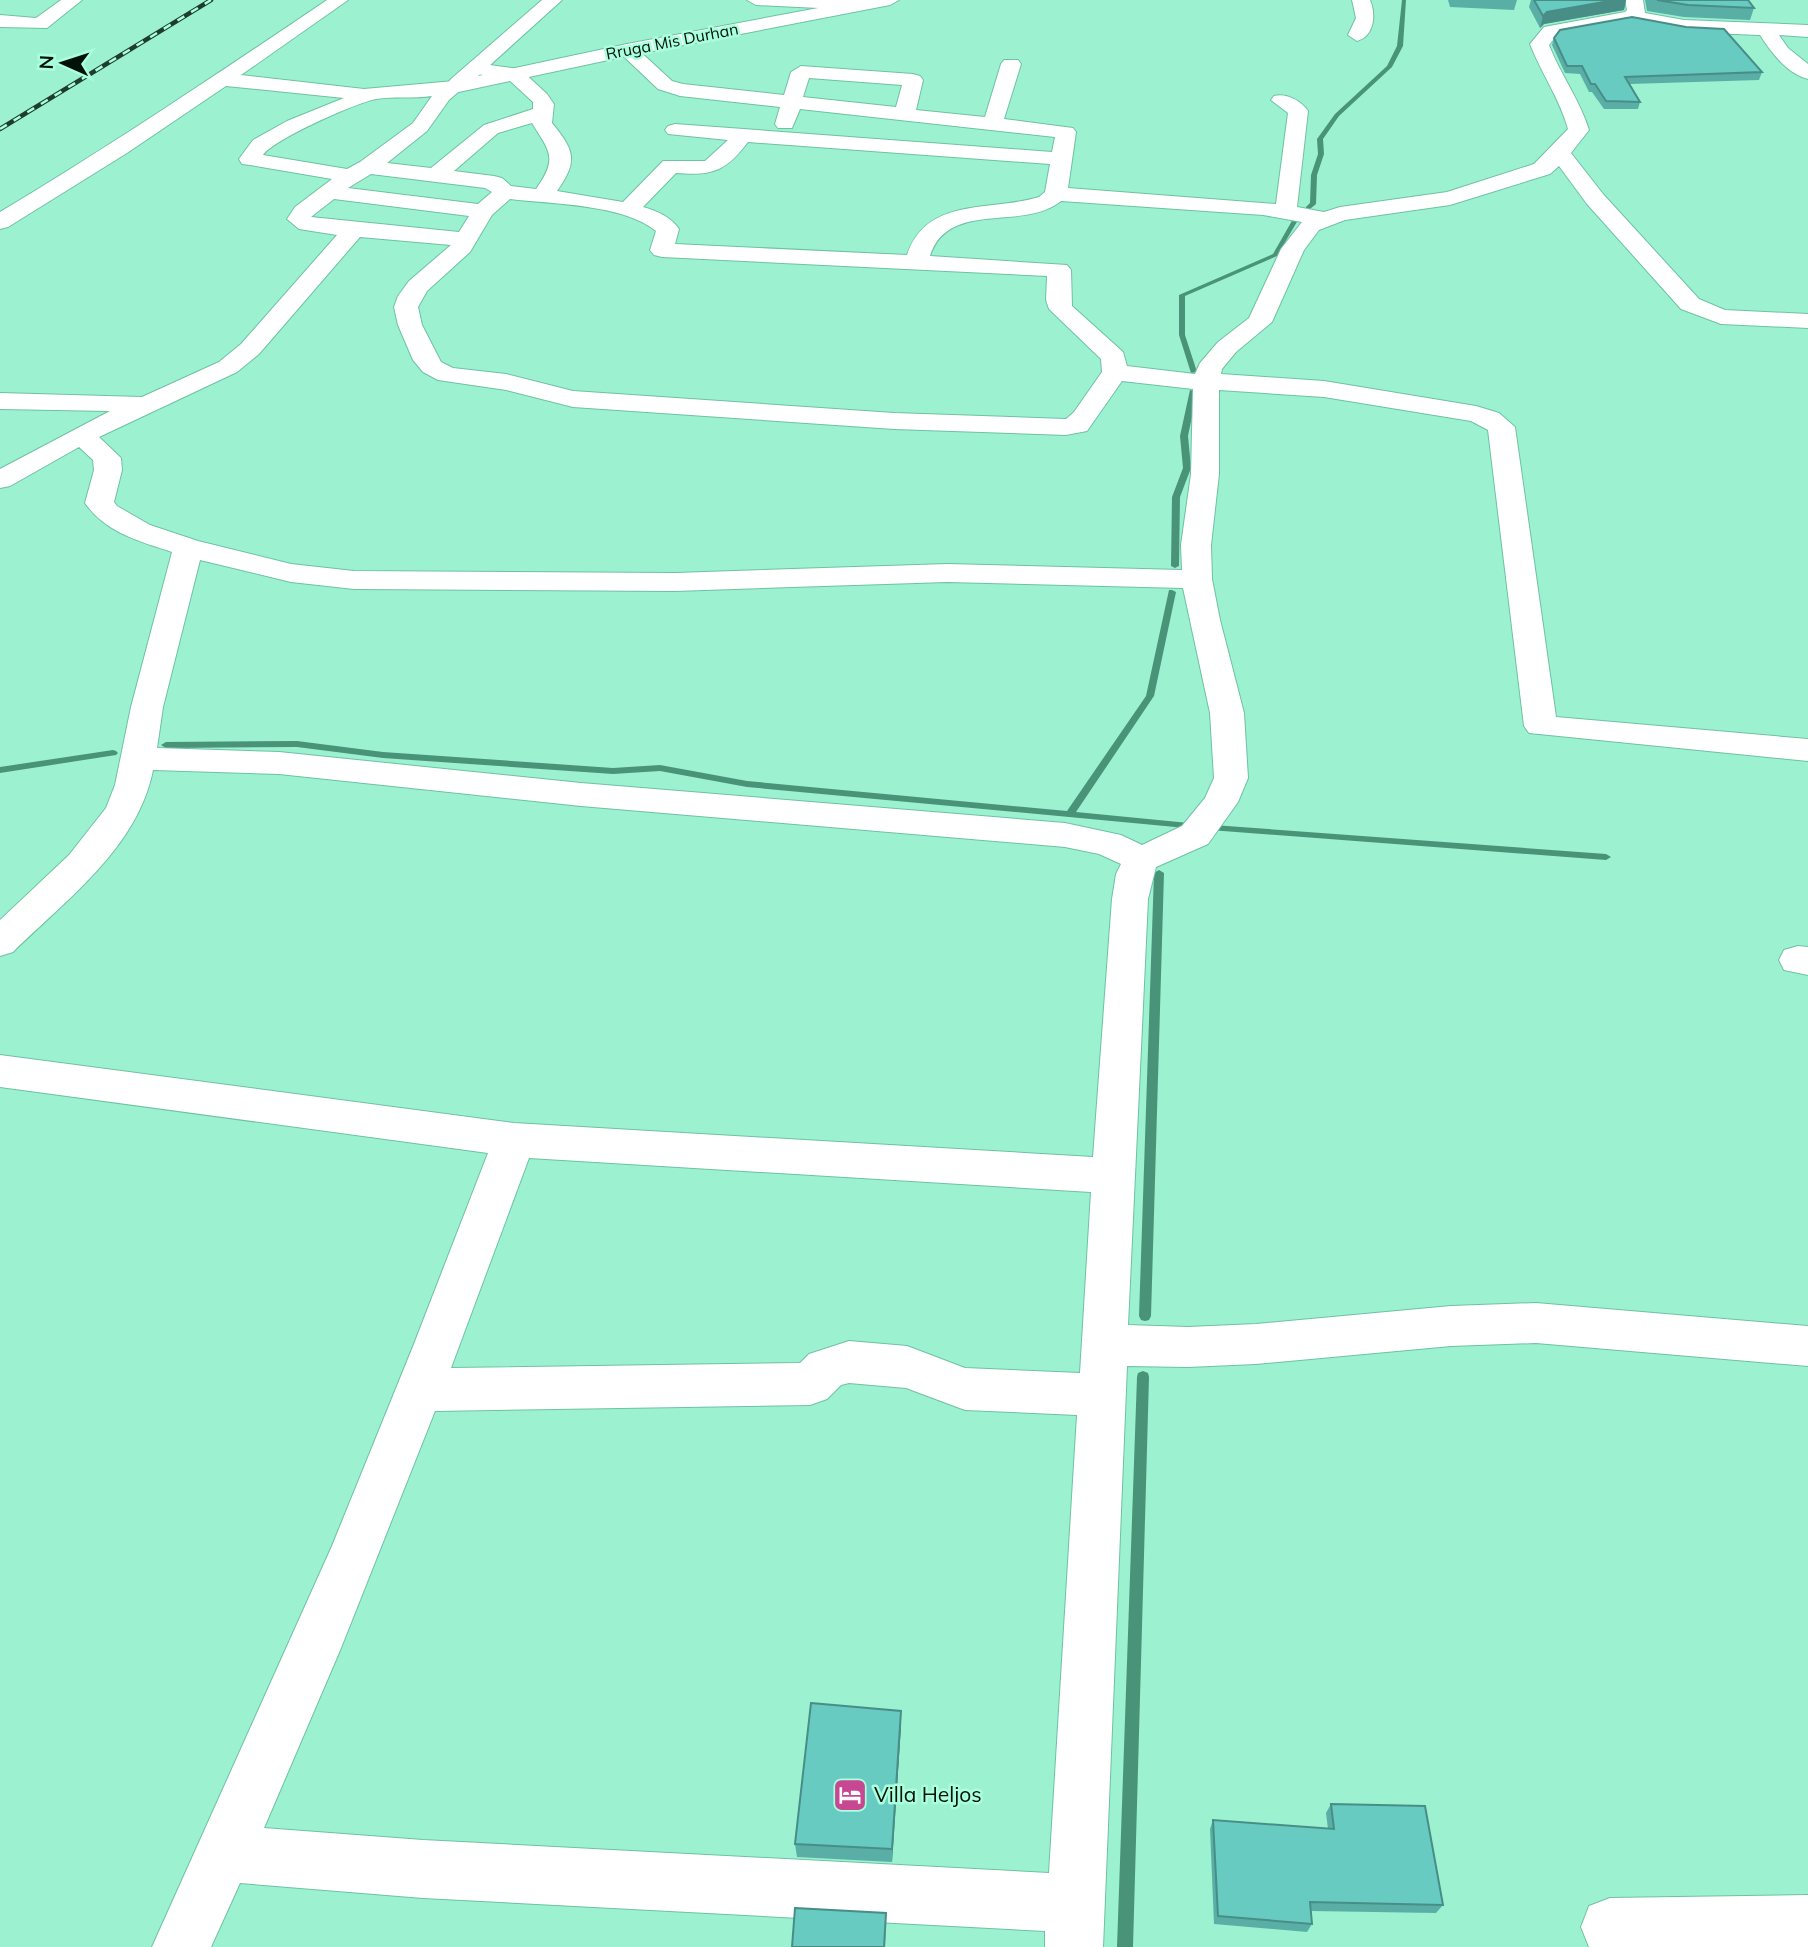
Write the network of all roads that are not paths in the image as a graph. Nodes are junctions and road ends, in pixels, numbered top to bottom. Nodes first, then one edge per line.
1 (73, 0) edge
2 (339, 0) edge
3 (553, 0) edge
4 (756, 0) edge
5 (890, 0) edge
6 (1361, 0) edge
7 (860, 5) junction
8 (1634, 7) edge
9 (1689, 7) edge
10 (0, 21) edge
11 (40, 24) junction
12 (1765, 29) junction
13 (1808, 31) edge
14 (1357, 35) dead end
15 (11, 41) dead end
16 (627, 50) junction
17 (1011, 64) dead end
18 (475, 69) junction
19 (513, 73) junction
20 (1808, 73) edge
21 (219, 79) junction
22 (454, 87) junction
23 (373, 93) junction
24 (794, 100) junction
25 (1281, 100) dead end
26 (898, 112) junction
27 (542, 113) junction
28 (993, 123) junction
29 (675, 130) dead end
30 (742, 136) junction
31 (780, 139) junction
32 (843, 144) junction
33 (1560, 153) junction
34 (1063, 159) junction
35 (359, 172) junction
36 (436, 175) junction
37 (329, 192) junction
38 (505, 192) junction
39 (1056, 194) junction
40 (542, 197) junction
41 (629, 209) junction
42 (1282, 210) junction
43 (483, 211) junction
44 (1323, 219) junction
45 (0, 222) edge
46 (354, 230) junction
47 (466, 239) junction
48 (916, 262) junction
49 (1808, 321) edge
50 (1115, 372) junction
51 (1207, 382) junction
52 (0, 401) edge
53 (145, 405) junction
54 (81, 435) junction
55 (0, 480) edge
56 (188, 547) junction
57 (1197, 579) junction
58 (1808, 750) edge
59 (139, 759) junction
60 (1142, 859) junction
61 (0, 942) edge
62 (0, 1071) edge
63 (514, 1140) junction
64 (1113, 1176) junction
65 (1106, 1345) junction
66 (1808, 1346) edge
67 (420, 1391) junction
68 (1103, 1395) junction
69 (225, 1853) junction
70 (1808, 1924) edge
71 (1075, 1925) edge
72 (1610, 1927) dead end
73 (181, 1947) edge

1 - 11 street
2 - 21 street
3 - 18 street
4 - 7 street
5 - 7 street, Rruga Mis Durhan
6 - 14 street
7 - 16 street, Rruga Mis Durhan
8 - 9 street
8 - 12 street
8 - 33 street
10 - 11 street
11 - 15 street
12 - 13 street
12 - 20 street
16 - 19 street, Rruga Mis Durhan
16 - 24 street
17 - 28 street
18 - 19 street
18 - 22 street
19 - 22 street, Rruga Mis Durhan
19 - 27 street
21 - 23 street, Rruga Mis Durhan
21 - 45 street
22 - 23 street, Rruga Mis Durhan
22 - 35 street
23 - 35 street
24 - 26 street
24 - 26 street
24 - 31 street
25 - 42 street
26 - 28 street
26 - 32 street
27 - 36 street
27 - 40 street
28 - 34 street
29 - 30 street
30 - 31 street
30 - 41 street
31 - 32 street
32 - 34 street
33 - 44 street
33 - 49 street
34 - 39 street
35 - 36 street
35 - 37 street
36 - 38 street
37 - 43 street
37 - 46 street
38 - 40 street
38 - 43 street
39 - 42 street
39 - 48 street
40 - 41 street
41 - 48 street
42 - 44 street
43 - 47 street
44 - 51 street
46 - 47 street
46 - 53 street
47 - 50 street
48 - 50 street
50 - 51 street
51 - 57 street
51 - 58 street
52 - 53 street
53 - 54 street
54 - 55 street
54 - 56 street
56 - 57 street
56 - 59 street
57 - 60 street
59 - 60 street
59 - 61 street
60 - 64 street
62 - 63 street
63 - 64 street
63 - 67 street
64 - 65 street
65 - 66 street
65 - 68 street
67 - 68 street
67 - 69 street
68 - 71 street
69 - 71 street
69 - 73 street
70 - 72 street

